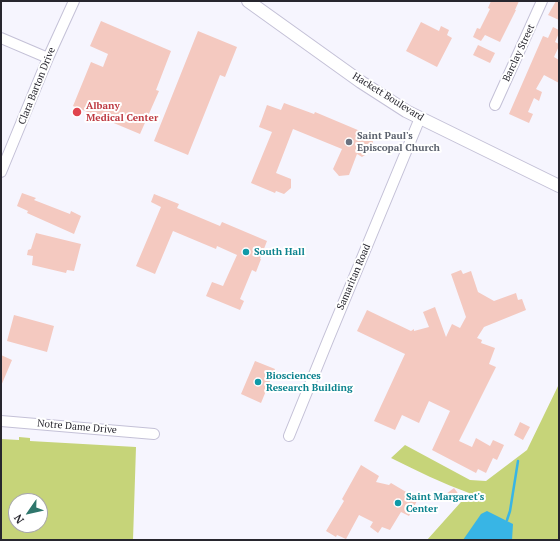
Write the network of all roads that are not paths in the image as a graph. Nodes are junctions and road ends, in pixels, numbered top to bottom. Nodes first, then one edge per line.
1 (74, 1) edge
2 (248, 1) edge
3 (542, 1) edge
4 (1, 38) edge
5 (48, 58) junction
6 (495, 105) dead end
7 (420, 118) junction
8 (1, 172) edge
9 (559, 186) edge
10 (1, 421) edge
11 (154, 434) dead end
12 (289, 436) dead end

1 - 5 street, Clara Barton Drive
2 - 7 street, Hackett Boulevard
3 - 6 street, Barclay Street
4 - 5 street
5 - 8 street, Clara Barton Drive
7 - 9 street, Hackett Boulevard
7 - 12 street, Samaritan Road
10 - 11 street, Notre Dame Drive

